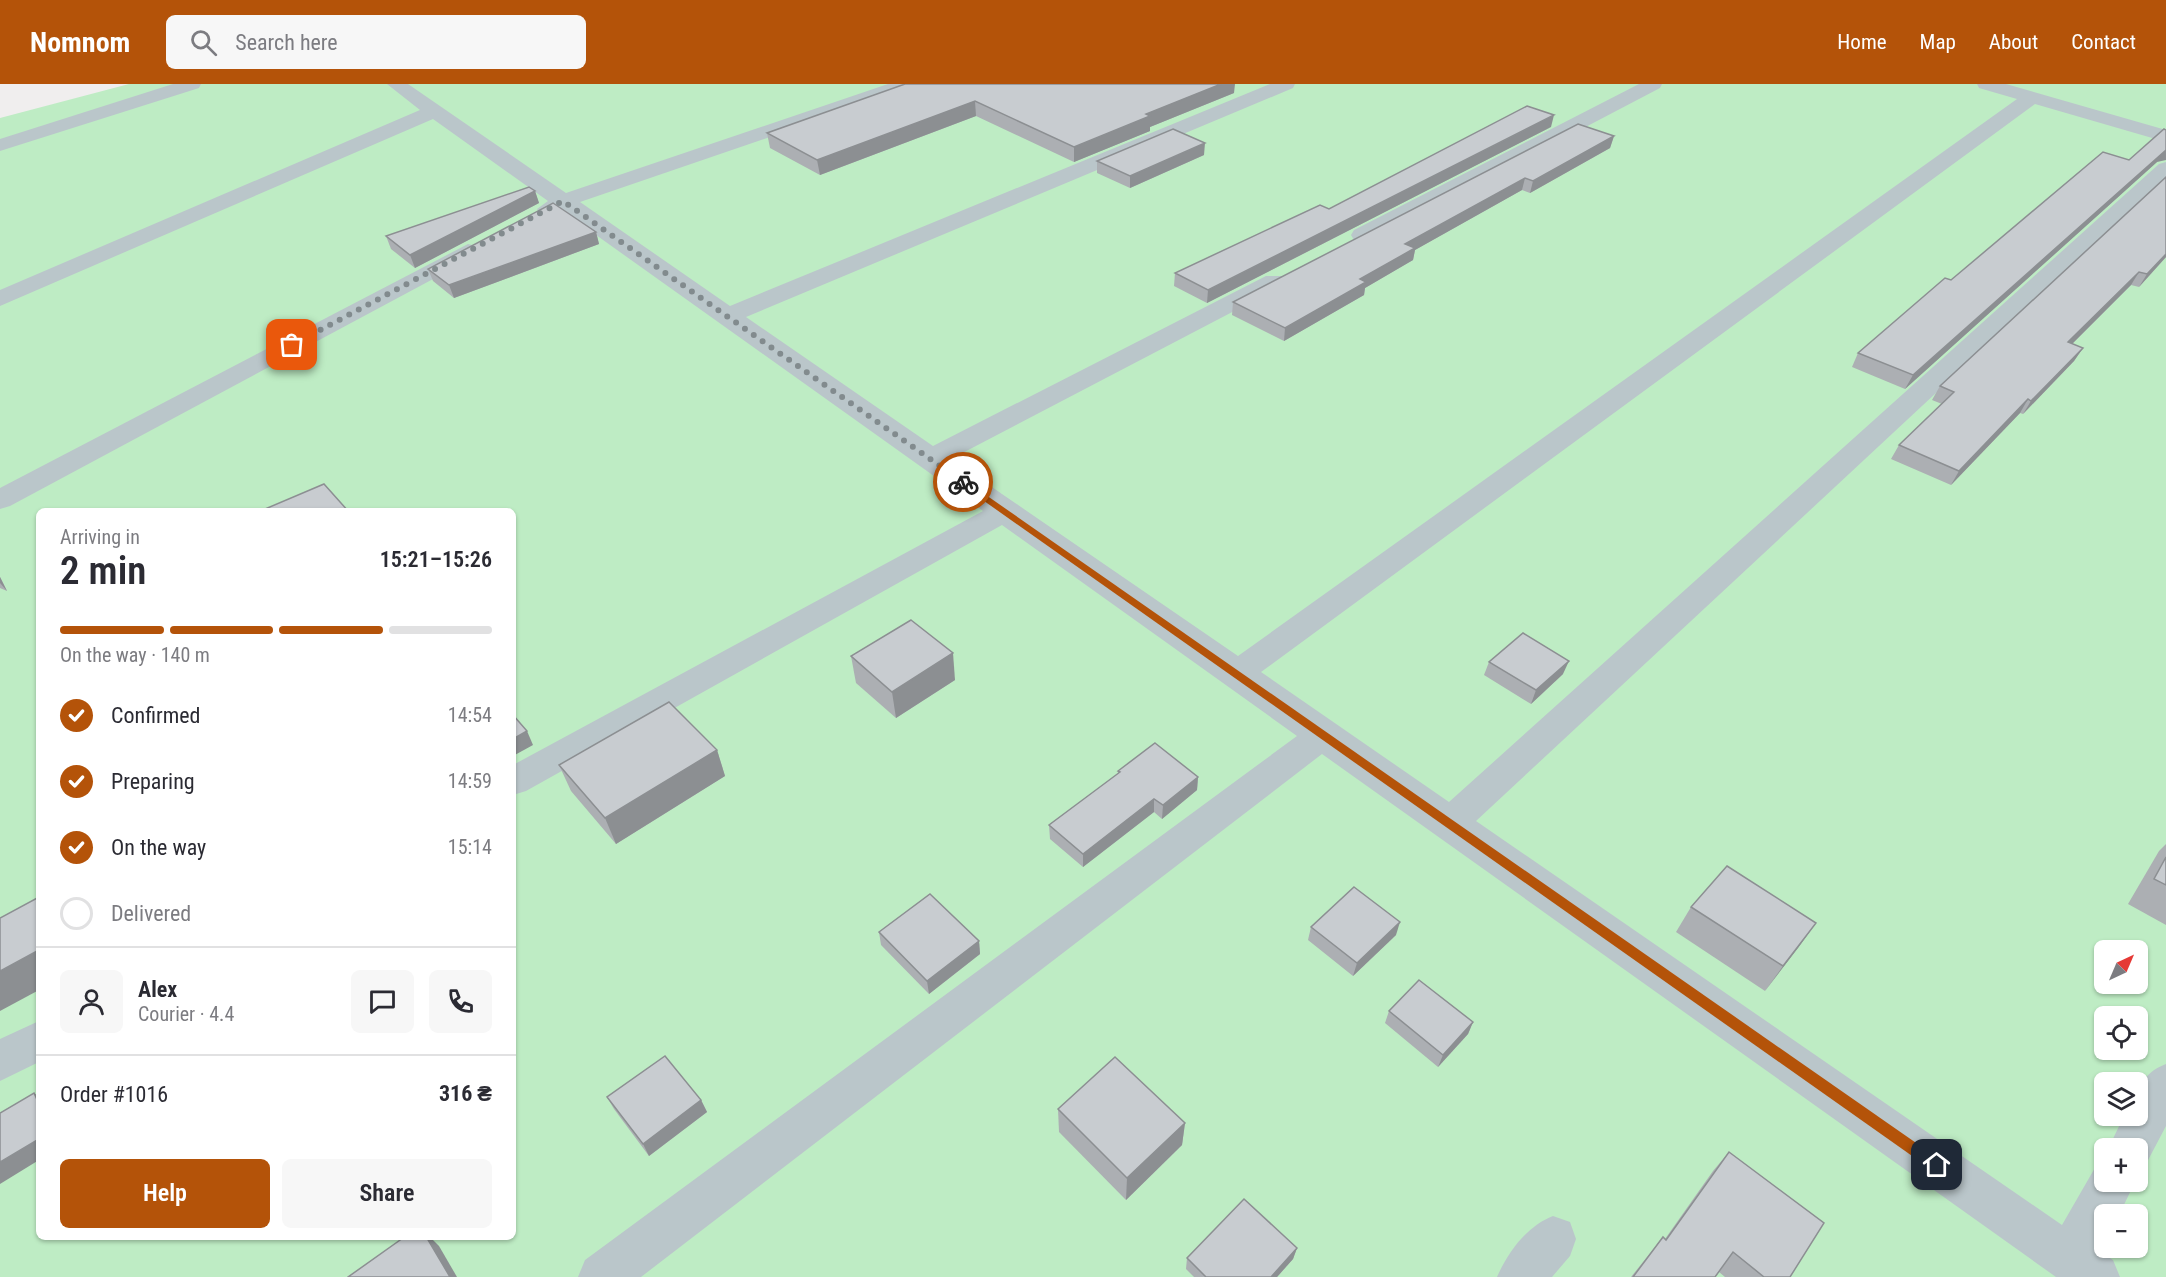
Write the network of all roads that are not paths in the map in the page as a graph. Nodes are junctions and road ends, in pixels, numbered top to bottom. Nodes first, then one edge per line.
1 (192, 84) edge
2 (396, 84) edge
3 (906, 84) edge
4 (1286, 84) edge
5 (1653, 84) edge
6 (1986, 84) edge
7 (2032, 97) junction
8 (434, 111) junction
9 (2166, 136) edge
10 (0, 145) edge
11 (2166, 168) edge
12 (563, 201) junction
13 (532, 218) edge
14 (490, 240) edge
15 (1345, 244) edge
16 (1292, 272) edge
17 (0, 299) edge
18 (727, 316) junction
19 (930, 459) junction
20 (0, 500) edge
21 (1005, 512) junction
22 (1236, 674) junction
23 (1323, 735) junction
24 (516, 779) edge
25 (1450, 823) junction
26 (36, 1042) edge
27 (0, 1061) edge
28 (2166, 1084) edge
29 (2136, 1138) edge
30 (2109, 1192) edge
31 (1553, 1239) dead end
32 (2083, 1268) edge
33 (602, 1277) edge
34 (1521, 1277) edge

1 - 10 street
2 - 8 street
3 - 12 street
4 - 18 street
5 - 15 street
6 - 7 street
7 - 9 street
7 - 22 street
8 - 12 street
8 - 17 street
11 - 25 street
12 - 13 street
12 - 18 street
14 - 20 street
16 - 19 street
18 - 19 street
19 - 21 street
21 - 22 street
21 - 24 street
22 - 23 street
23 - 25 street
23 - 33 street
25 - 32 street
26 - 27 street
28 - 29 street
30 - 32 street
31 - 34 street

